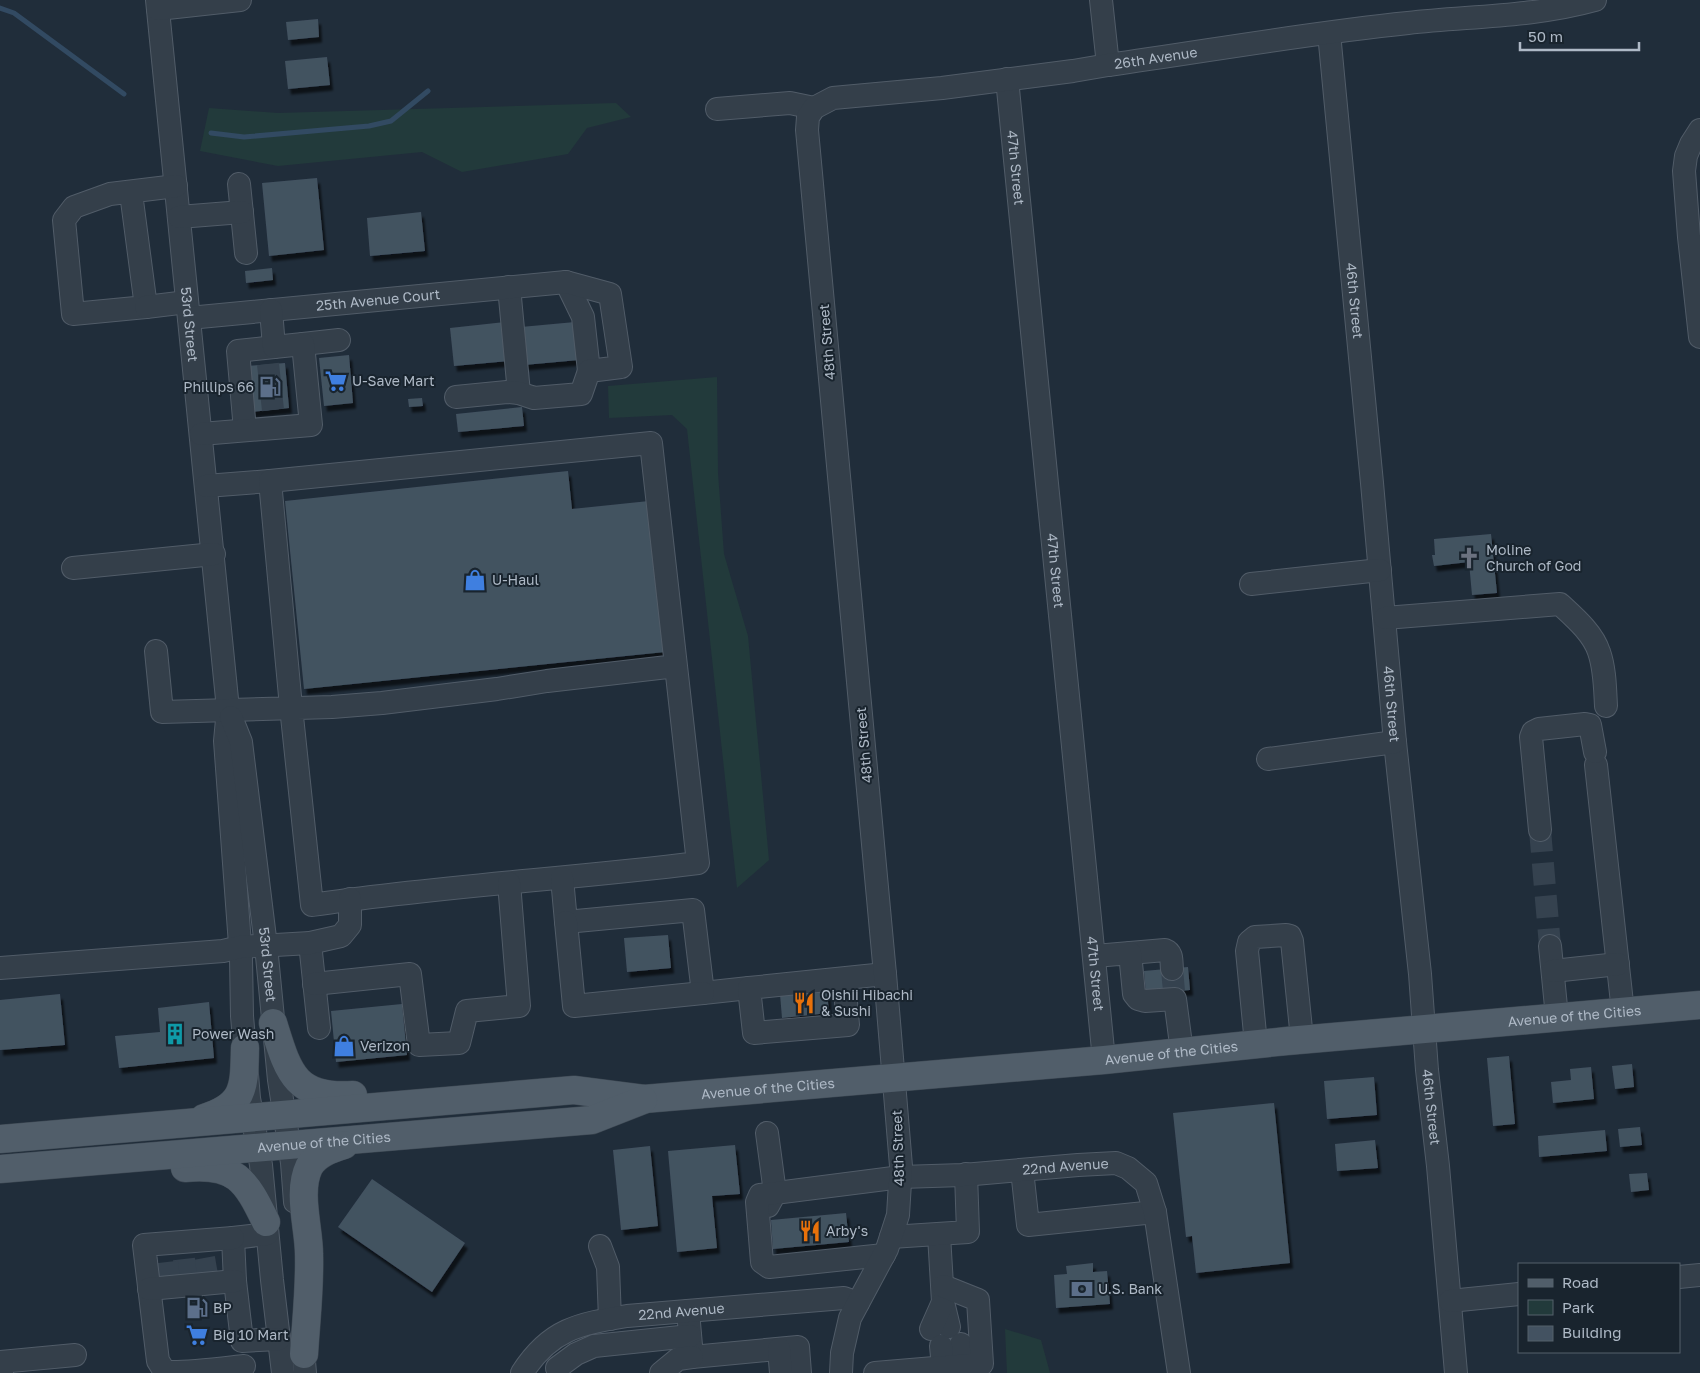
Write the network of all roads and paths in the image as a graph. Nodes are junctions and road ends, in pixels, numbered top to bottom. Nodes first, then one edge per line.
1 (240, 0) edge
2 (1101, 0) edge
3 (1596, 0) edge
4 (1572, 3) edge
5 (157, 5) edge
6 (1329, 33) junction
7 (1108, 65) junction
8 (1007, 79) junction
9 (814, 108) junction
10 (717, 109) dead end
11 (1695, 137) edge
12 (239, 184) dead end
13 (176, 186) junction
14 (131, 192) junction
15 (242, 212) junction
16 (179, 218) junction
17 (246, 253) dead end
18 (566, 282) junction
19 (508, 287) junction
20 (146, 307) junction
21 (188, 310) junction
22 (271, 310) junction
23 (1700, 337) edge
24 (339, 340) dead end
25 (304, 344) junction
26 (270, 353) junction
27 (589, 370) junction
28 (520, 393) junction
29 (456, 397) dead end
30 (245, 430) junction
31 (201, 434) junction
32 (270, 481) junction
33 (206, 486) junction
34 (214, 554) junction
35 (73, 568) dead end
36 (1380, 570) junction
37 (1251, 584) dead end
38 (1385, 618) junction
39 (156, 652) dead end
40 (676, 666) junction
41 (1606, 706) dead end
42 (291, 707) junction
43 (228, 709) junction
44 (1395, 742) junction
45 (1268, 759) dead end
46 (1540, 830) tunnel mouth
47 (562, 878) junction
48 (509, 883) junction
49 (350, 899) junction
50 (566, 922) junction
51 (310, 943) junction
52 (266, 946) junction
53 (1550, 946) tunnel mouth
54 (240, 947) junction
55 (1130, 953) junction
56 (1095, 956) junction
57 (1618, 964) junction
58 (0, 968) edge
59 (1172, 969) tunnel mouth
60 (1552, 971) junction
61 (885, 974) junction
62 (844, 979) junction
63 (314, 984) junction
64 (750, 988) junction
65 (703, 993) junction
66 (1700, 1005) edge
67 (1623, 1012) junction
68 (1557, 1017) junction
69 (273, 1023) junction
70 (319, 1028) dead end
71 (1424, 1029) junction
72 (1302, 1039) junction
73 (1256, 1044) junction
74 (245, 1048) junction
75 (1182, 1052) junction
76 (1104, 1060) junction
77 (894, 1079) junction
78 (574, 1090) junction
79 (644, 1099) junction
80 (284, 1114) junction
81 (253, 1117) junction
82 (185, 1123) junction
83 (767, 1133) dead end
84 (365, 1138) junction
85 (0, 1139) edge
86 (289, 1145) junction
87 (258, 1147) junction
88 (7, 1169) edge
89 (1022, 1170) junction
90 (966, 1174) junction
91 (900, 1177) junction
92 (775, 1194) junction
93 (1156, 1212) junction
94 (267, 1228) junction
95 (940, 1235) junction
96 (233, 1238) junction
97 (600, 1246) dead end
98 (887, 1246) junction
99 (183, 1268) junction
100 (1700, 1275) edge
101 (1680, 1277) edge
102 (235, 1281) junction
103 (943, 1294) junction
104 (1518, 1294) edge
105 (1450, 1301) junction
106 (858, 1303) junction
107 (688, 1311) junction
108 (610, 1319) junction
109 (279, 1339) junction
110 (242, 1341) junction
111 (949, 1348) junction
112 (779, 1349) junction
113 (540, 1350) junction
114 (687, 1351) junction
115 (75, 1355) dead end
116 (304, 1364) edge
117 (244, 1369) edge
118 (559, 1370) edge
119 (2, 1373) edge
120 (283, 1373) edge
121 (522, 1373) edge
122 (661, 1373) edge
123 (781, 1373) edge
124 (800, 1373) edge
125 (841, 1373) edge
126 (884, 1373) edge
127 (1179, 1373) edge
128 (1456, 1373) edge

1 - 5 street
2 - 7 street
3 - 4 street, 26th Avenue
4 - 6 street, 26th Avenue
5 - 13 street, 53rd Street
6 - 7 street, 26th Avenue
6 - 36 street, 46th Street
7 - 8 street, 26th Avenue
8 - 9 street, 26th Avenue
8 - 56 street, 47th Street
9 - 10 street
9 - 61 street, 48th Street
11 - 23 street
12 - 15 street
13 - 14 street
13 - 16 street, 53rd Street
14 - 20 street
14 - 20 street, 25th Avenue Court
15 - 16 street
15 - 17 street
16 - 21 street, 53rd Street
18 - 19 street, 25th Avenue Court
18 - 27 street
18 - 27 street
19 - 22 street, 25th Avenue Court
19 - 28 street
20 - 21 street, 25th Avenue Court
21 - 22 street, 25th Avenue Court
21 - 31 street, 53rd Street
22 - 26 street
24 - 25 street
25 - 26 street
25 - 30 street
26 - 30 street
27 - 28 street
28 - 29 street
30 - 31 street
31 - 33 street, 53rd Street
32 - 33 street
32 - 40 street
32 - 42 street
33 - 34 street, 53rd Street
34 - 35 street
34 - 43 street, 53rd Street
36 - 37 street
36 - 38 street, 46th Street
38 - 41 street
38 - 44 street, 46th Street
39 - 43 street
40 - 42 street
40 - 47 street
42 - 43 street
42 - 49 street
43 - 52 street, 53rd Street
43 - 54 street, 53rd Street
44 - 45 street
44 - 71 street, 46th Street
46 - 57 street
47 - 48 street
47 - 50 street
48 - 49 street
48 - 63 street
49 - 51 street
50 - 65 street
50 - 65 street
51 - 52 street
51 - 63 street
52 - 54 street
52 - 69 street, 53rd Street
53 - 60 street
54 - 58 street
54 - 74 street, 53rd Street
55 - 56 street
55 - 59 street
55 - 75 street
56 - 76 street, 47th Street
57 - 60 street
57 - 67 street
60 - 68 street
61 - 62 street
61 - 77 street, 48th Street
62 - 64 street
62 - 64 street
63 - 70 street
64 - 65 street
66 - 67 main road, Avenue of the Cities
67 - 68 main road, Avenue of the Cities
68 - 71 main road, Avenue of the Cities
69 - 78 main road
69 - 80 street, 53rd Street
71 - 72 main road, Avenue of the Cities
71 - 105 street, 46th Street
72 - 73 main road, Avenue of the Cities
72 - 73 street
73 - 75 main road, Avenue of the Cities
74 - 81 street, 53rd Street
74 - 82 main road
75 - 76 main road, Avenue of the Cities
76 - 77 main road, Avenue of the Cities
77 - 79 main road, Avenue of the Cities
77 - 91 street, 48th Street
78 - 79 main road, Avenue of the Cities
78 - 80 main road, Avenue of the Cities
79 - 84 main road, Avenue of the Cities
80 - 81 main road, Avenue of the Cities
80 - 86 street, 53rd Street
81 - 82 main road, Avenue of the Cities
81 - 87 street, 53rd Street
82 - 85 main road, Avenue of the Cities
83 - 92 street
84 - 86 main road, Avenue of the Cities
84 - 116 main road
86 - 87 main road, Avenue of the Cities
86 - 116 street, 53rd Street
87 - 88 main road, Avenue of the Cities
87 - 94 street, 53rd Street
88 - 94 main road
89 - 90 street, 22nd Avenue
89 - 93 street, 22nd Avenue
89 - 93 street
90 - 91 street, 22nd Avenue
90 - 95 street
91 - 92 street, 22nd Avenue
91 - 98 street, 48th Street
92 - 98 street
93 - 127 street
94 - 96 street
94 - 109 street, 53rd Street
95 - 98 street
95 - 103 street
96 - 99 street
96 - 102 street
97 - 108 street
98 - 106 street, 48th Street
99 - 102 street
99 - 117 street
100 - 101 street
102 - 110 street
103 - 111 street
103 - 111 street
104 - 105 street
105 - 128 street, 46th Street
106 - 107 street, 22nd Avenue
106 - 125 street, 48th Street
107 - 108 street, 22nd Avenue
107 - 114 street
108 - 113 street, 22nd Avenue
109 - 110 street
109 - 120 street, 53rd Street
110 - 117 street
111 - 126 street
112 - 114 street
112 - 123 street
112 - 124 street
113 - 118 street
113 - 121 street, 22nd Avenue
114 - 118 street
114 - 122 street
115 - 119 street

